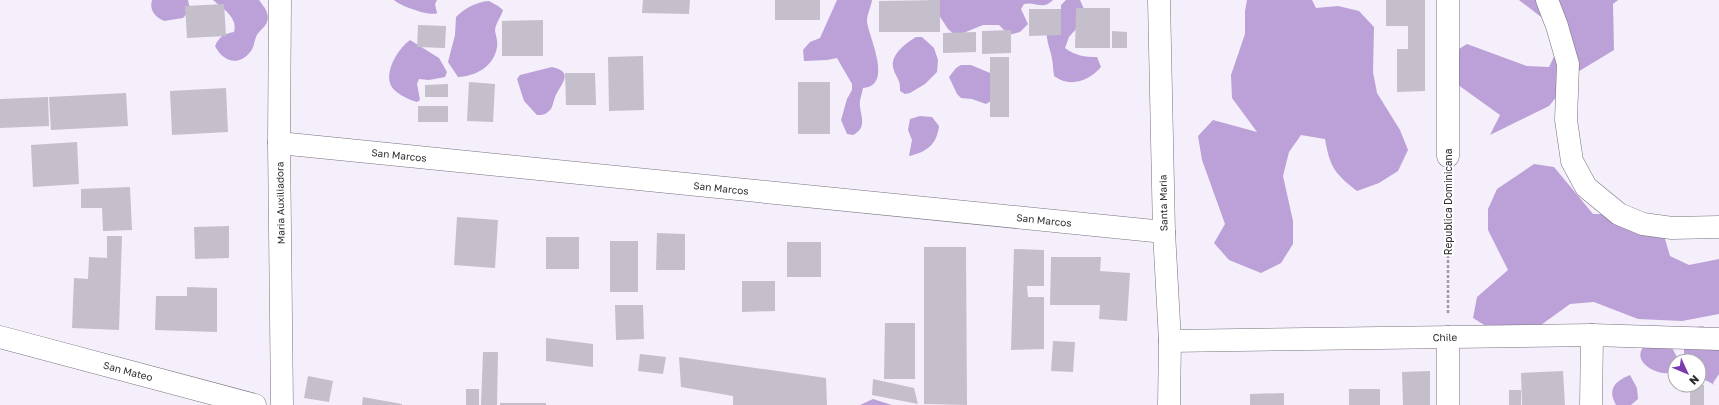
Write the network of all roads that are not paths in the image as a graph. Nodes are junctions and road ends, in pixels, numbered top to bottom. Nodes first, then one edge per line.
1 (280, 0) edge
2 (1159, 0) edge
3 (1448, 0) edge
4 (1547, 0) edge
5 (279, 143) junction
6 (1448, 156) road end
7 (1719, 227) edge
8 (1164, 232) junction
9 (1592, 335) junction
10 (0, 337) edge
11 (1448, 337) junction
12 (1719, 339) edge
13 (1170, 341) junction
14 (255, 405) edge
15 (282, 405) edge
16 (1169, 405) edge
17 (1448, 405) edge
18 (1591, 405) edge

1 - 5 street, Maria Auxiliadora
2 - 8 street, Santa Maria
3 - 6 street, Republica Dominicana
4 - 7 street
5 - 8 street, San Marcos
5 - 15 street, Maria Auxiliadora
8 - 13 street, Santa Maria
9 - 11 street, Chile
9 - 12 street, Chile
9 - 18 street
10 - 14 street, San Mateo
11 - 13 street, Chile
11 - 17 street
13 - 16 street, Santa Maria

